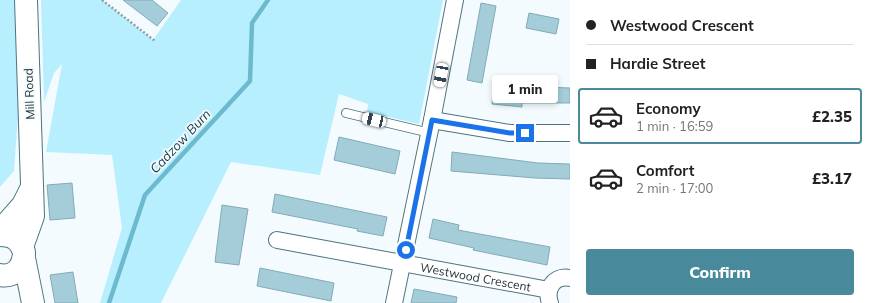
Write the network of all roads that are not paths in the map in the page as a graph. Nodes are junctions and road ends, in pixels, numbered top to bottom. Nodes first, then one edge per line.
1 (26, 0) edge
2 (455, 0) edge
3 (346, 113) dead end
4 (431, 126) junction
5 (570, 133) edge
6 (32, 187) junction
7 (0, 231) edge
8 (0, 235) edge
9 (277, 240) dead end
10 (23, 252) junction
11 (403, 264) junction
12 (2, 276) edge
13 (570, 278) edge
14 (549, 297) edge
15 (28, 303) edge
16 (33, 303) edge
17 (394, 303) edge

1 - 6 main road, Mill Road
2 - 4 street
3 - 4 lane
4 - 5 street
4 - 11 street
6 - 7 main road, Mill Road
6 - 10 main road, Mill Road
8 - 10 main road
9 - 11 street, Westwood Crescent
10 - 12 main road, Mill Road
10 - 16 main road
11 - 14 street, Westwood Crescent
11 - 17 street
12 - 15 main road
13 - 14 street, Westwood Crescent

